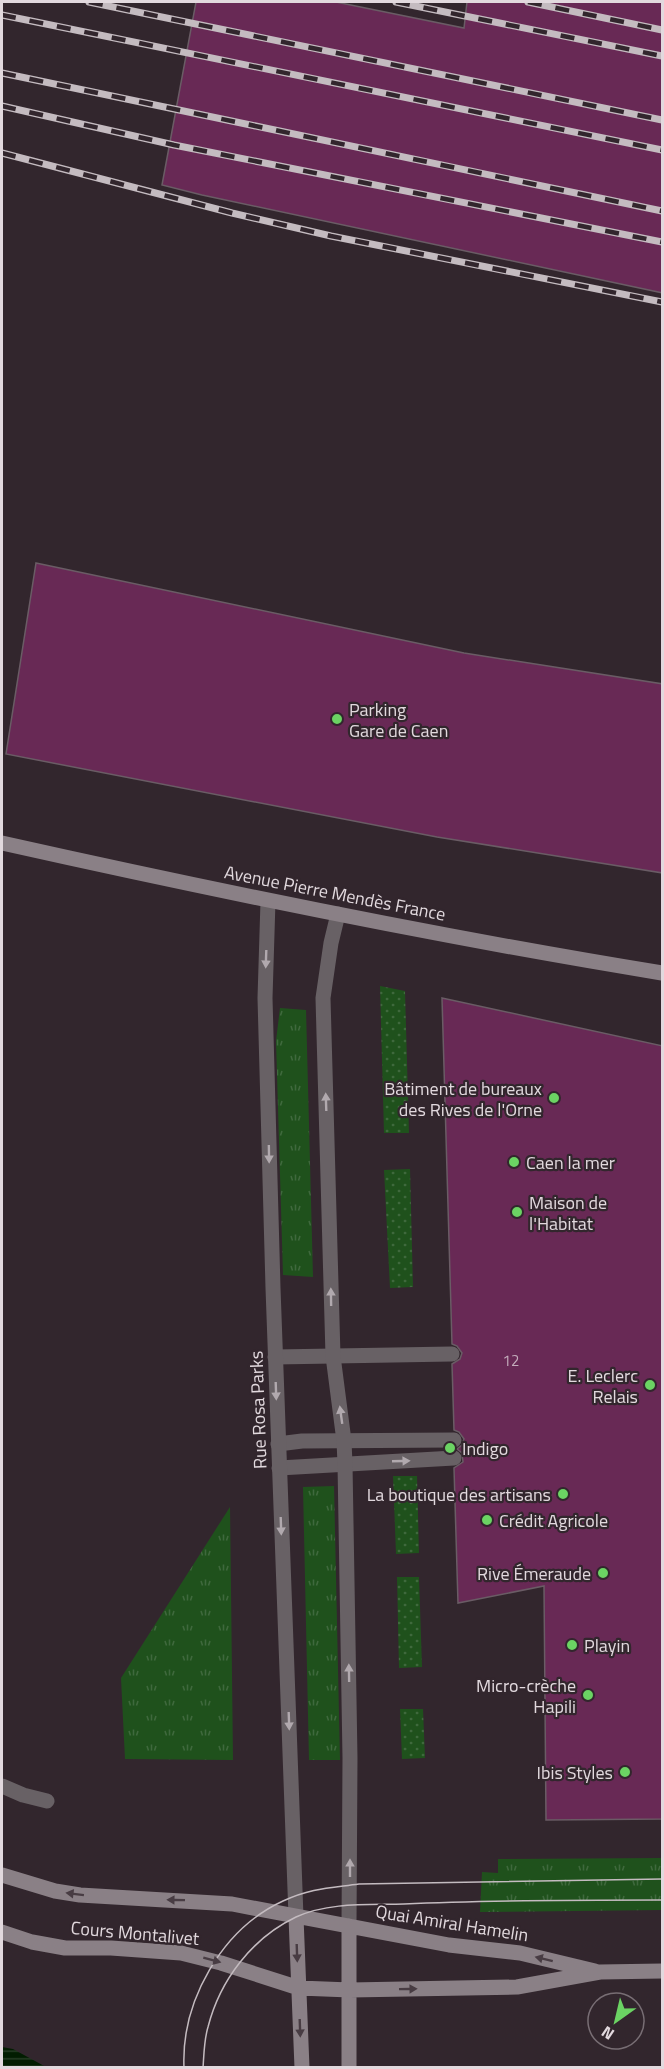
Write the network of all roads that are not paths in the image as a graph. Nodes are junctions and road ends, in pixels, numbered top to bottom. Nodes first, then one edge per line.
1 (2, 843) edge
2 (268, 901) junction
3 (338, 914) junction
4 (663, 973) edge
5 (452, 1354) dead end
6 (333, 1356) junction
7 (275, 1357) junction
8 (454, 1440) dead end
9 (344, 1441) junction
10 (278, 1444) junction
11 (454, 1458) dead end
12 (345, 1464) junction
13 (279, 1468) junction
14 (2, 1785) edge
15 (47, 1801) dead end
16 (2, 1875) edge
17 (296, 1917) junction
18 (349, 1926) junction
19 (2, 1932) edge
20 (663, 1971) edge
21 (600, 1972) junction
22 (299, 1988) junction
23 (350, 1990) junction
24 (302, 2067) edge
25 (349, 2067) edge

1 - 2 main road, Avenue Pierre Mendès France
2 - 3 main road, Avenue Pierre Mendès France
2 -> 7 street, Rue Rosa Parks
3 - 4 main road, Avenue Pierre Mendès France
6 -> 3 street
5 - 6 street
6 - 7 street
9 -> 6 street
7 -> 10 street, Rue Rosa Parks
8 - 9 street
9 - 10 street
9 - 12 street
10 - 13 street, Rue Rosa Parks
12 -> 11 street
12 - 13 street
18 -> 12 street
13 -> 17 street, Rue Rosa Parks
14 - 15 street
17 -> 16 main road, Cours Montalivet
17 - 18 main road, Quai Amiral Hamelin
17 -> 22 main road
21 -> 18 main road, Quai Amiral Hamelin
18 - 23 main road
19 -> 22 main road, Cours Montalivet
20 - 21 main road, Quai Amiral Hamelin
23 -> 21 main road, Quai Amiral Hamelin
22 - 23 main road, Quai Amiral Hamelin
22 -> 24 main road
23 - 25 main road

